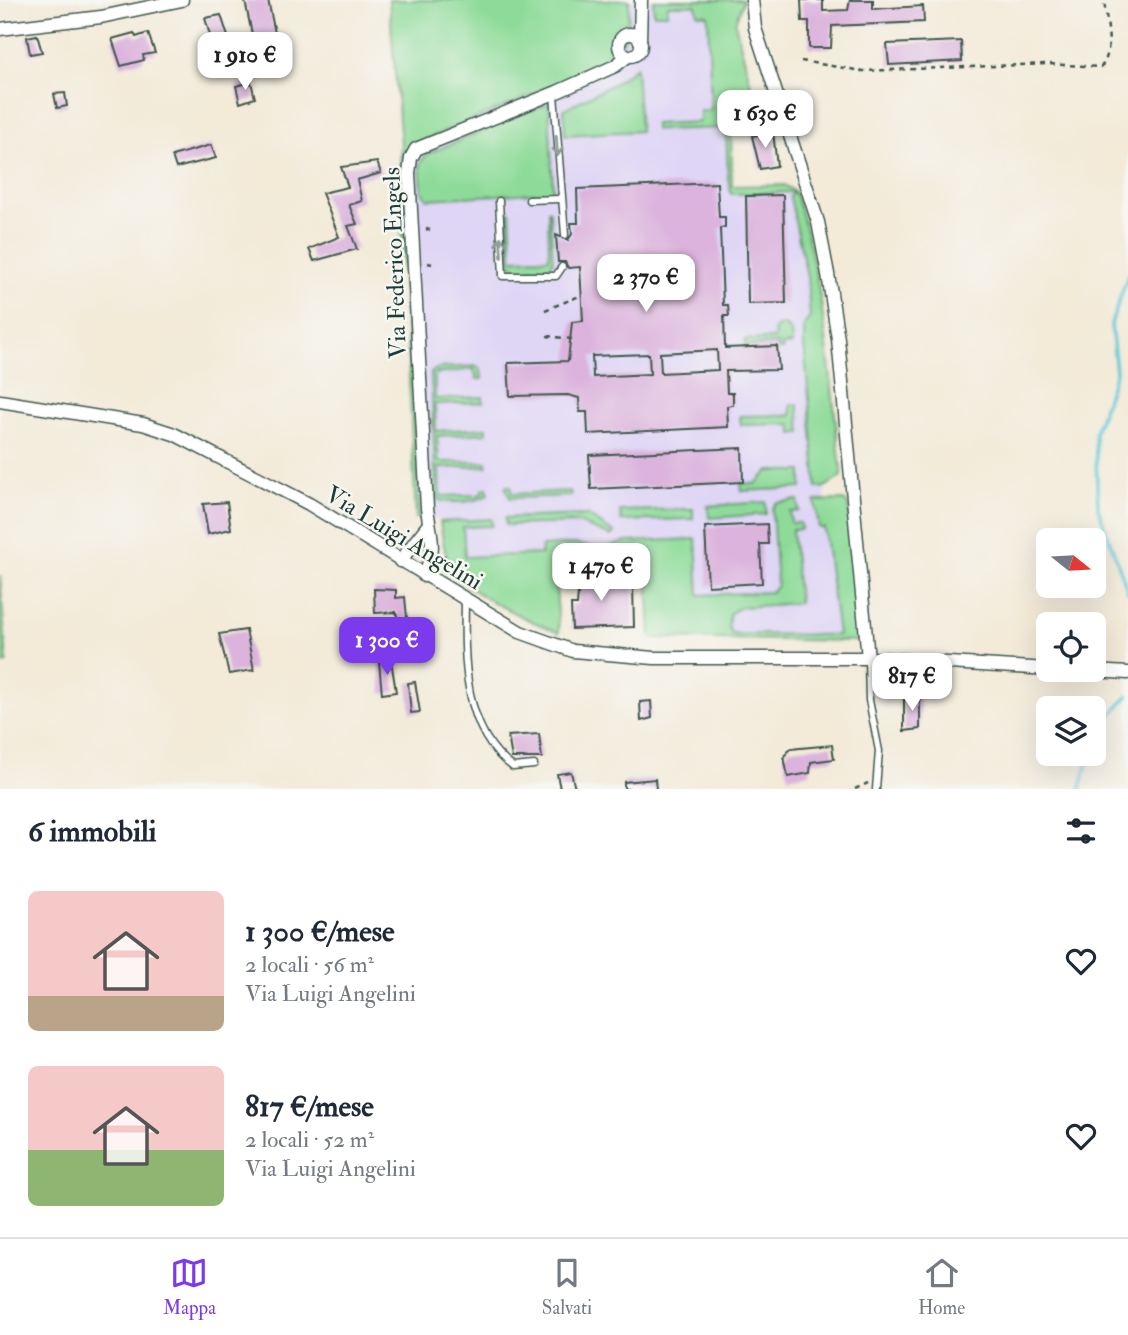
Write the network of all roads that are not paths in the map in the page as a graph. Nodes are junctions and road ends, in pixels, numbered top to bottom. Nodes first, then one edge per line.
1 (182, 0) edge
2 (752, 0) edge
3 (641, 5) edge
4 (0, 29) edge
5 (636, 38) junction
6 (624, 53) junction
7 (554, 93) junction
8 (560, 199) junction
9 (529, 200) dead end
10 (499, 201) dead end
11 (565, 235) dead end
12 (562, 267) dead end
13 (0, 401) edge
14 (429, 524) junction
15 (400, 561) junction
16 (424, 576) junction
17 (465, 600) junction
18 (868, 658) junction
19 (1036, 668) edge
20 (1106, 672) edge
21 (1128, 673) edge
22 (534, 765) dead end
23 (876, 789) edge

1 - 4 street
2 - 18 street
3 - 5 street
5 - 6 street
5 - 6 street
6 - 7 street, Via Federico Engels
7 -> 8 lane
7 - 14 street, Via Federico Engels
8 - 9 lane
8 - 11 lane
12 -> 10 lane
13 - 15 street, Via Luigi Angelini
14 - 15 street
14 - 16 street, Via Federico Engels
15 - 16 street, Via Luigi Angelini
16 - 17 street, Via Luigi Angelini
17 - 18 street, Via Luigi Angelini
17 - 22 lane
18 - 19 street, Via Luigi Angelini
18 - 23 lane
20 - 21 street

